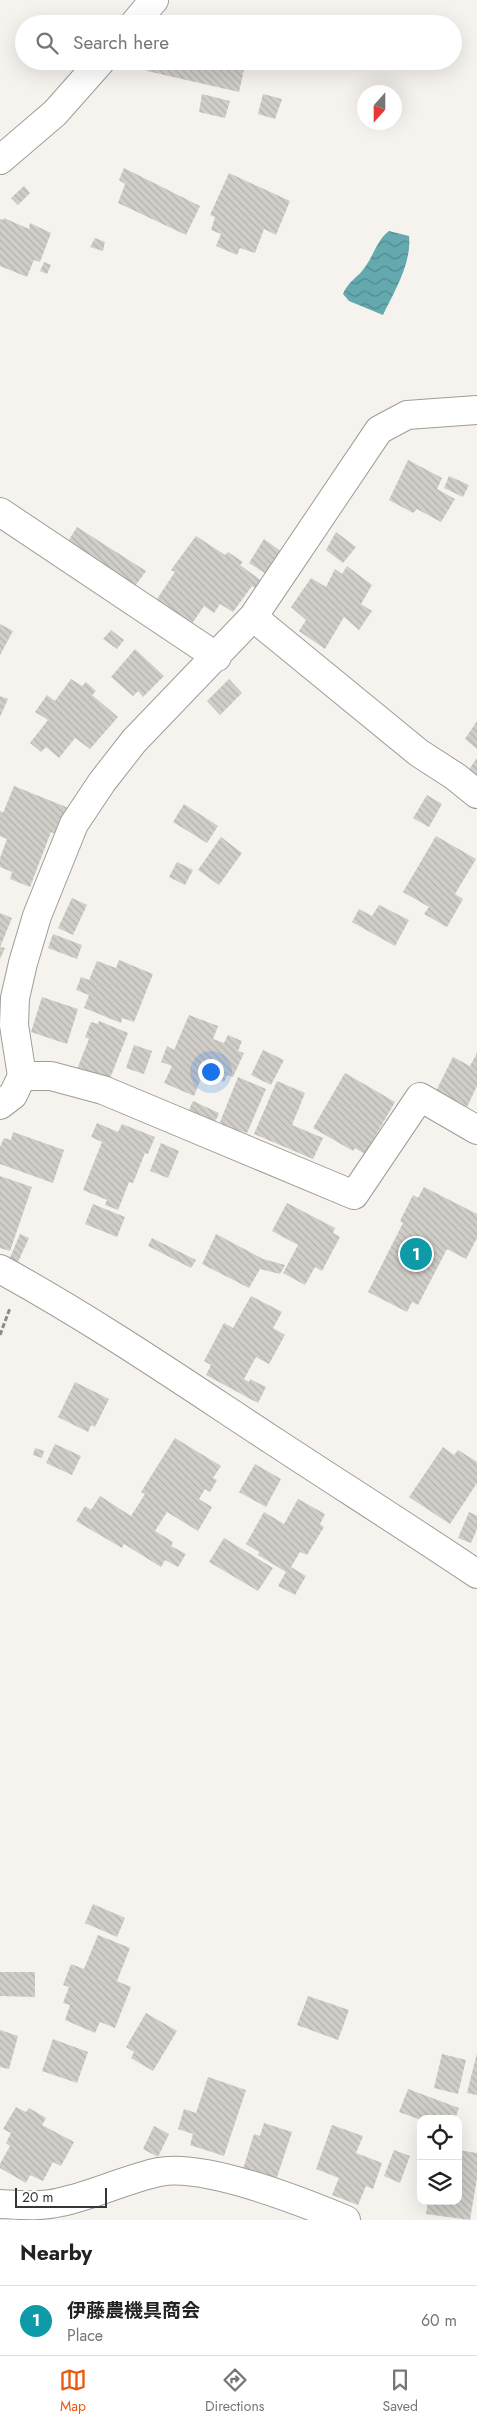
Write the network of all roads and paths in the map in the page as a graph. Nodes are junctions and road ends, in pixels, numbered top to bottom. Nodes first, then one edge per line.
1 (154, 0) edge
2 (142, 15) edge
3 (93, 70) edge
4 (0, 160) edge
5 (472, 414) edge
6 (0, 512) edge
7 (253, 617) junction
8 (217, 657) junction
9 (477, 794) edge
10 (22, 1076) junction
11 (0, 1105) edge
12 (477, 1130) edge
13 (0, 1269) edge
14 (477, 1574) edge
15 (0, 2204) edge
16 (346, 2220) edge

1 - 2 street
3 - 4 street
5 - 7 street
6 - 8 street
7 - 8 street
7 - 9 street
8 - 10 street
10 - 11 street
10 - 12 street
13 - 14 street
15 - 16 street

